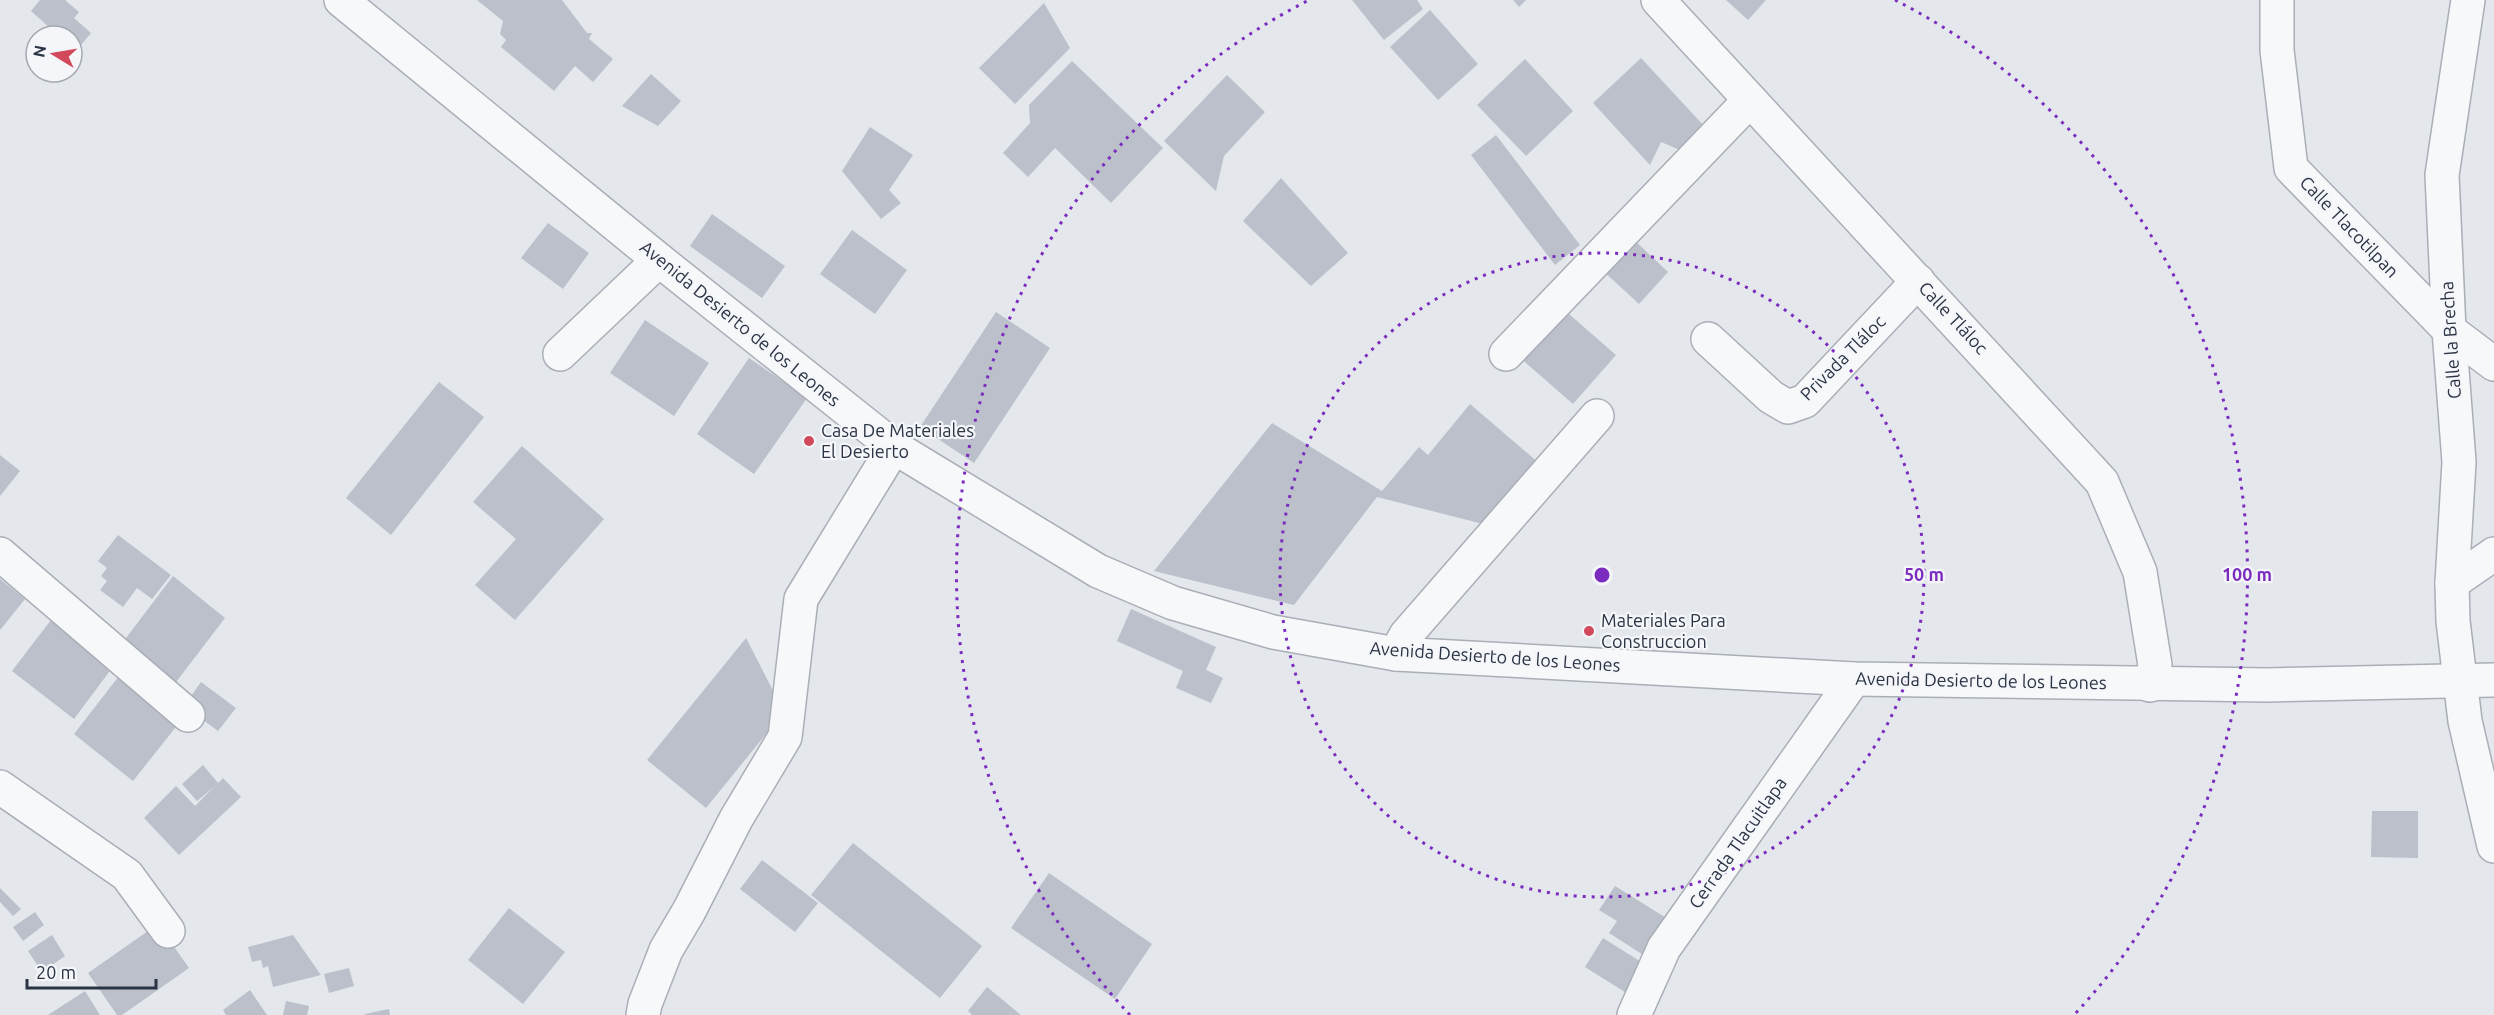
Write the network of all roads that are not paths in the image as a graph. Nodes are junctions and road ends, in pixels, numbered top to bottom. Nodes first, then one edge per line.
1 (341, 0) edge
2 (1658, 0) edge
3 (2277, 0) edge
4 (2468, 0) edge
5 (1750, 100) junction
6 (659, 260) junction
7 (1918, 281) junction
8 (2449, 330) junction
9 (1708, 339) dead end
10 (560, 354) dead end
11 (1506, 354) dead end
12 (2494, 364) edge
13 (1596, 416) dead end
14 (894, 447) junction
15 (0, 554) edge
16 (2494, 554) edge
17 (2452, 583) junction
18 (1396, 654) junction
19 (1854, 679) junction
20 (2494, 680) edge
21 (2460, 682) junction
22 (2150, 685) junction
23 (188, 715) dead end
24 (0, 787) edge
25 (2494, 846) edge
26 (168, 931) dead end
27 (643, 1015) edge
28 (1634, 1015) edge

1 - 6 street, Avenida Desierto de los Leones
2 - 5 street, Calle Tláloc
3 - 8 street, Calle Tlacotilpan
4 - 8 street, Calle la Brecha
5 - 7 street, Calle Tláloc
5 - 11 street
6 - 10 street
6 - 14 street, Avenida Desierto de los Leones
7 - 9 street, Privada Tláloc
7 - 22 street, Calle Tláloc
8 - 12 street, Calle Tlacotilpan
8 - 17 street, Calle la Brecha
13 - 18 street
14 - 18 street, Avenida Desierto de los Leones
14 - 27 street
15 - 23 street
16 - 17 street
17 - 21 street, Calle la Brecha
18 - 19 street, Avenida Desierto de los Leones
19 - 22 street, Avenida Desierto de los Leones
19 - 28 street, Cerrada Tlacuitlapa
20 - 21 street, Avenida Desierto de los Leones
21 - 22 street, Avenida Desierto de los Leones
21 - 25 street, Calle la Brecha
24 - 26 street

